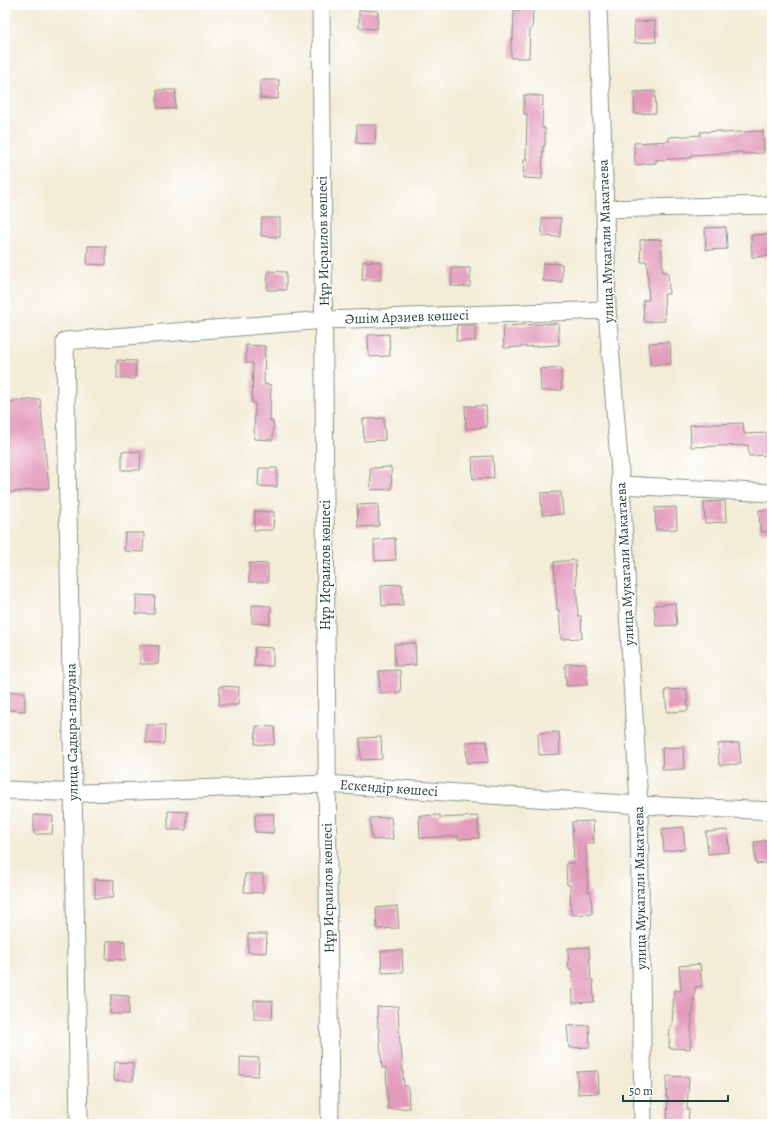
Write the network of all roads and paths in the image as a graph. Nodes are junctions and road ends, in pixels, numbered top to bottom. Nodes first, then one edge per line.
1 (321, 5) edge
2 (598, 5) edge
3 (772, 205) edge
4 (605, 209) junction
5 (607, 310) junction
6 (324, 320) junction
7 (64, 341) joint
8 (621, 485) junction
9 (772, 493) edge
10 (327, 784) junction
11 (5, 790) edge
12 (73, 793) junction
13 (639, 804) junction
14 (772, 810) edge
15 (79, 1124) edge
16 (330, 1124) edge
17 (643, 1124) edge

1 - 6 street, Нұр Исраилов көшесі
2 - 4 street, улица Мукагали Макатаева
3 - 4 street
4 - 5 street, улица Мукагали Макатаева
5 - 6 street, Әшім Арзиев көшесі
5 - 8 street, улица Мукагали Макатаева
6 - 7 street, Әшім Арзиев көшесі
6 - 10 street, Нұр Исраилов көшесі
7 - 12 street, улица Садыра-палуана
8 - 9 street
8 - 13 street, улица Мукагали Макатаева
10 - 12 street, Ескендір көшесі
10 - 13 street, Ескендір көшесі
10 - 16 street, Нұр Исраилов көшесі
11 - 12 street, Ескендір көшесі
12 - 15 street, улица Садыра-палуана
13 - 14 street, Ескендір көшесі
13 - 17 street, улица Мукагали Макатаева

